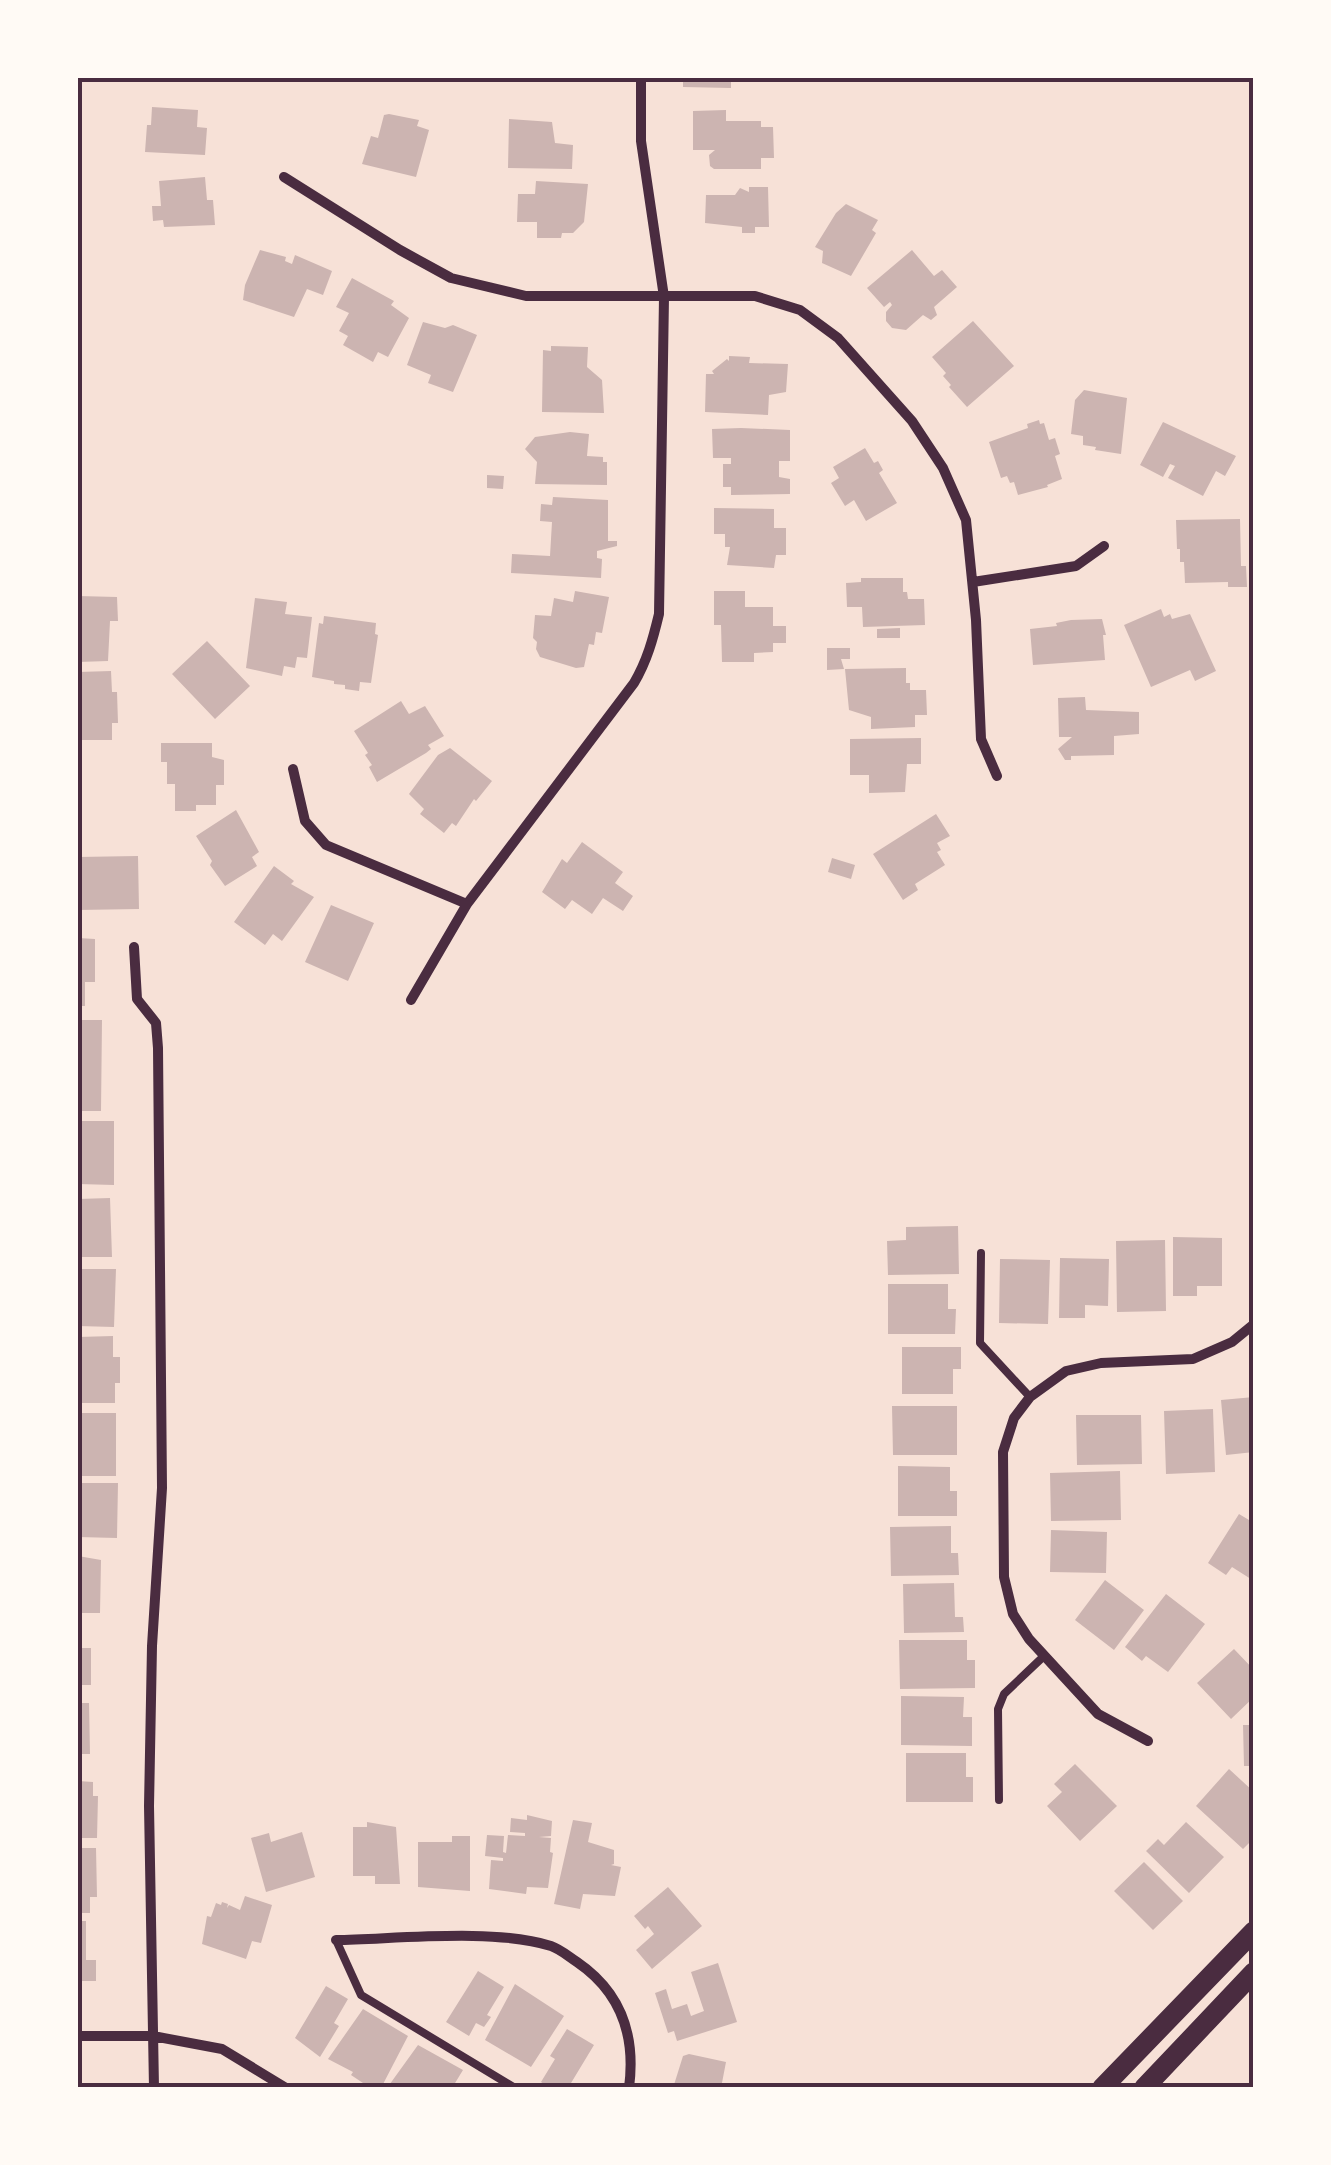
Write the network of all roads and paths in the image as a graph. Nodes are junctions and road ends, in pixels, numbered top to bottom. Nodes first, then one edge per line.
1 (642, 78) edge
2 (284, 177) dead end
3 (664, 297) junction
4 (1104, 546) dead end
5 (973, 582) junction
6 (293, 768) dead end
7 (997, 776) dead end
8 (467, 904) junction
9 (134, 946) dead end
10 (410, 1000) dead end
11 (981, 1253) dead end
12 (1254, 1324) edge
13 (1030, 1397) junction
14 (1044, 1656) junction
15 (1148, 1741) dead end
16 (999, 1800) dead end
17 (1254, 1931) edge
18 (336, 1940) joint
19 (1254, 1972) edge
20 (78, 2036) edge
21 (153, 2036) junction
22 (154, 2088) edge
23 (286, 2088) edge
24 (515, 2088) edge
25 (629, 2088) edge
26 (1102, 2088) edge
27 (1144, 2088) edge

1 - 3 street
2 - 3 street
3 - 5 street
3 - 8 street
4 - 5 street
5 - 7 street
6 - 8 street
8 - 10 street
9 - 21 street
11 - 13 lane
12 - 13 street
13 - 14 street
14 - 15 street
14 - 16 lane
17 - 26 main road
18 - 24 lane
18 - 25 street
19 - 27 main road
20 - 21 street
21 - 22 street
21 - 23 street

